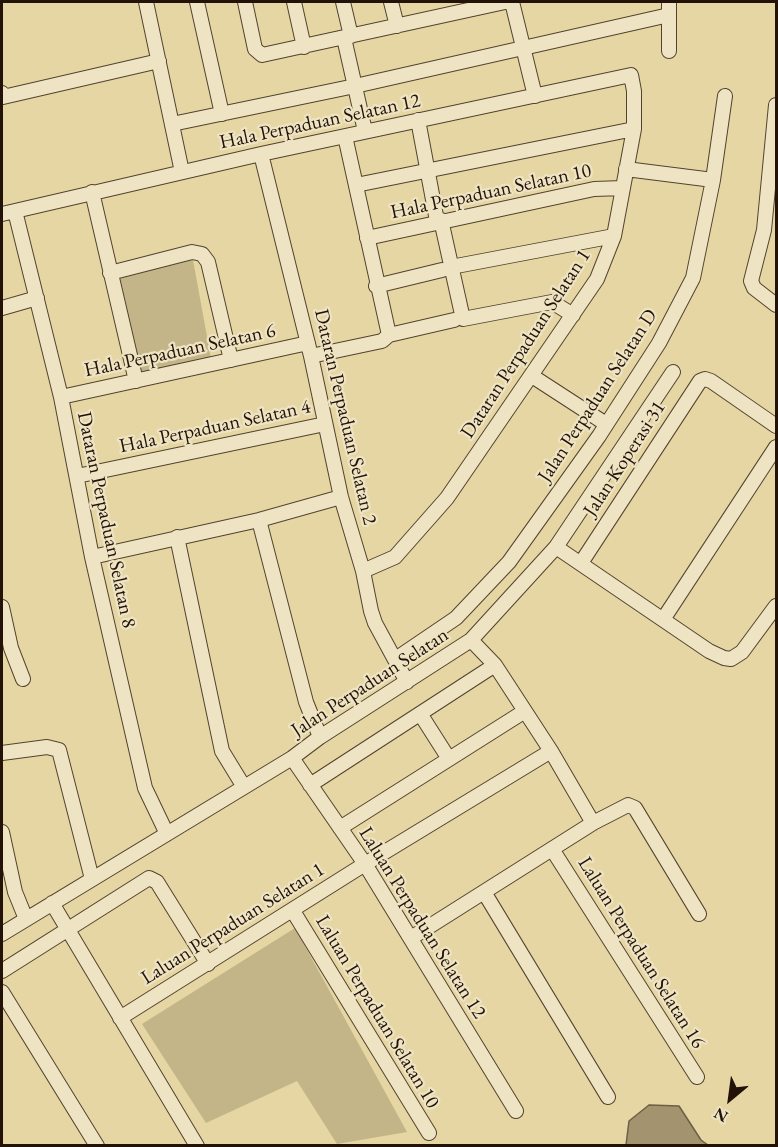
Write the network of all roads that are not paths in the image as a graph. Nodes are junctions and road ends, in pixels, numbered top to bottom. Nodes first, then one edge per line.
1 (146, 2) edge
2 (197, 2) edge
3 (245, 2) edge
4 (294, 2) edge
5 (343, 2) edge
6 (391, 2) edge
7 (512, 2) edge
8 (495, 3) edge
9 (440, 8) edge
10 (669, 8) edge
11 (397, 26) junction
12 (347, 37) junction
13 (304, 46) junction
14 (523, 48) junction
15 (669, 51) dead end
16 (159, 61) junction
17 (354, 86) junction
18 (634, 91) joint
19 (2, 95) edge
20 (535, 96) junction
21 (725, 96) dead end
22 (777, 105) edge
23 (222, 114) junction
24 (418, 120) junction
25 (172, 124) junction
26 (634, 129) junction
27 (365, 131) junction
28 (345, 136) junction
29 (261, 154) junction
30 (626, 168) junction
31 (774, 169) edge
32 (425, 171) junction
33 (182, 172) junction
34 (713, 180) junction
35 (356, 185) junction
36 (623, 188) junction
37 (92, 192) junction
38 (8, 213) edge
39 (439, 221) junction
40 (614, 236) junction
41 (367, 238) junction
42 (446, 268) junction
43 (110, 273) junction
44 (376, 286) junction
45 (37, 298) junction
46 (777, 305) edge
47 (2, 308) edge
48 (573, 315) junction
49 (458, 319) junction
50 (389, 335) junction
51 (309, 350) junction
52 (231, 360) junction
53 (673, 372) dead end
54 (532, 376) junction
55 (135, 381) junction
56 (61, 397) junction
57 (325, 424) junction
58 (606, 424) junction
59 (777, 426) edge
60 (777, 447) edge
61 (77, 476) junction
62 (340, 497) junction
63 (259, 520) junction
64 (177, 537) junction
65 (556, 547) junction
66 (92, 557) junction
67 (581, 563) junction
68 (363, 571) junction
69 (777, 606) edge
70 (2, 607) edge
71 (664, 618) junction
72 (471, 640) junction
73 (6, 649) edge
74 (397, 658) junction
75 (495, 665) junction
76 (23, 679) dead end
77 (407, 681) junction
78 (525, 711) junction
79 (421, 715) junction
80 (320, 737) junction
81 (550, 751) junction
82 (2, 753) edge
83 (292, 758) junction
84 (449, 759) junction
85 (310, 785) junction
86 (244, 787) junction
87 (593, 823) junction
88 (340, 828) junction
89 (2, 832) edge
90 (167, 834) junction
91 (552, 849) junction
92 (365, 864) junction
93 (92, 879) junction
94 (484, 892) junction
95 (51, 903) junction
96 (293, 911) junction
97 (699, 914) dead end
98 (26, 919) junction
99 (66, 931) junction
100 (2, 934) edge
101 (411, 938) junction
102 (208, 964) junction
103 (2, 972) edge
104 (2, 992) edge
105 (120, 1018) junction
106 (697, 1077) dead end
107 (608, 1097) dead end
108 (516, 1111) dead end
109 (429, 1133) dead end
110 (97, 1146) edge
111 (197, 1146) edge

1 - 16 street
2 - 23 street
3 - 13 street
4 - 13 street
5 - 12 street
6 - 11 street
7 - 14 street
8 - 9 street
9 - 11 street
10 - 14 street
10 - 15 street
11 - 12 street
12 - 13 street
12 - 17 street
14 - 17 street
14 - 20 street
16 - 19 street
16 - 25 street
17 - 23 street
17 - 27 street
18 - 20 street, Hala Perpaduan Selatan 12
18 - 26 street, Dataran Perpaduan Selatan 1
20 - 24 street, Hala Perpaduan Selatan 12
21 - 34 street, Jalan Perpaduan Selatan D
22 - 31 street
23 - 25 street
24 - 27 street, Hala Perpaduan Selatan 12
24 - 32 street
25 - 33 street
26 - 30 street, Dataran Perpaduan Selatan 1
26 - 32 street
27 - 28 street, Hala Perpaduan Selatan 12
28 - 29 street, Hala Perpaduan Selatan 12
28 - 35 street
29 - 33 street, Hala Perpaduan Selatan 12
29 - 51 street, Dataran Perpaduan Selatan 2
30 - 34 street
30 - 36 street, Dataran Perpaduan Selatan 1
31 - 46 street
32 - 35 street
32 - 39 street
33 - 37 street, Hala Perpaduan Selatan 12
34 - 58 street, Jalan Perpaduan Selatan D
35 - 41 street
36 - 39 street, Hala Perpaduan Selatan 10
36 - 40 street, Dataran Perpaduan Selatan 1
37 - 38 street, Hala Perpaduan Selatan 12
37 - 43 street
38 - 45 street, Dataran Perpaduan Selatan 8
39 - 41 street, Hala Perpaduan Selatan 10
39 - 42 street
40 - 42 street
40 - 48 street, Dataran Perpaduan Selatan 1
41 - 44 street
42 - 44 street
42 - 49 street
43 - 52 street
43 - 55 street
44 - 50 street
45 - 47 street
45 - 56 street, Dataran Perpaduan Selatan 8
48 - 49 street, Hala Perpaduan Selatan 6
48 - 54 street, Dataran Perpaduan Selatan 1
49 - 50 street, Hala Perpaduan Selatan 6
50 - 51 street, Hala Perpaduan Selatan 6
51 - 52 street, Hala Perpaduan Selatan 6
51 - 57 street, Dataran Perpaduan Selatan 2
52 - 55 street, Hala Perpaduan Selatan 6
53 - 65 street, Jalan Perpaduan Selatan
54 - 58 street
54 - 68 street, Dataran Perpaduan Selatan 1
55 - 56 street, Hala Perpaduan Selatan 6
56 - 61 street, Dataran Perpaduan Selatan 8
57 - 61 street, Hala Perpaduan Selatan 4
57 - 62 street, Dataran Perpaduan Selatan 2
58 - 74 street, Jalan Perpaduan Selatan D
59 - 67 street, Jalan Koperasi 31
60 - 71 street
61 - 66 street, Dataran Perpaduan Selatan 8
62 - 63 street
62 - 68 street, Dataran Perpaduan Selatan 2
63 - 64 street
63 - 80 street
64 - 66 street
64 - 86 street
65 - 67 street
65 - 72 street, Jalan Perpaduan Selatan
66 - 90 street, Dataran Perpaduan Selatan 8
67 - 71 street
68 - 74 street, Dataran Perpaduan Selatan 2
69 - 71 street
70 - 73 street
72 - 75 street
72 - 77 street, Jalan Perpaduan Selatan
73 - 76 street
74 - 77 street, Dataran Perpaduan Selatan 2
75 - 78 street
75 - 79 street
77 - 80 street, Jalan Perpaduan Selatan
78 - 81 street
78 - 84 street
79 - 84 street
79 - 85 street
80 - 83 street, Jalan Perpaduan Selatan
81 - 87 street
81 - 92 street, Laluan Perpaduan Selatan 1
82 - 93 street
83 - 85 street, Laluan Perpaduan Selatan 12
83 - 86 street, Jalan Perpaduan Selatan
84 - 88 street
85 - 88 street, Laluan Perpaduan Selatan 12
86 - 90 street, Jalan Perpaduan Selatan
87 - 91 street
87 - 97 street
88 - 92 street, Laluan Perpaduan Selatan 12
89 - 98 street
90 - 93 street, Jalan Perpaduan Selatan
91 - 94 street
91 - 106 street, Laluan Perpaduan Selatan 16
92 - 96 street, Laluan Perpaduan Selatan 1
92 - 101 street, Laluan Perpaduan Selatan 12
93 - 95 street, Jalan Perpaduan Selatan
94 - 101 street
94 - 107 street
95 - 98 street, Jalan Perpaduan Selatan
95 - 99 street
96 - 102 street, Laluan Perpaduan Selatan 1
96 - 109 street, Laluan Perpaduan Selatan 10
98 - 100 street, Jalan Perpaduan Selatan
99 - 102 street
99 - 103 street
99 - 105 street
101 - 108 street, Laluan Perpaduan Selatan 12
102 - 105 street, Laluan Perpaduan Selatan 1
104 - 110 street
105 - 111 street

